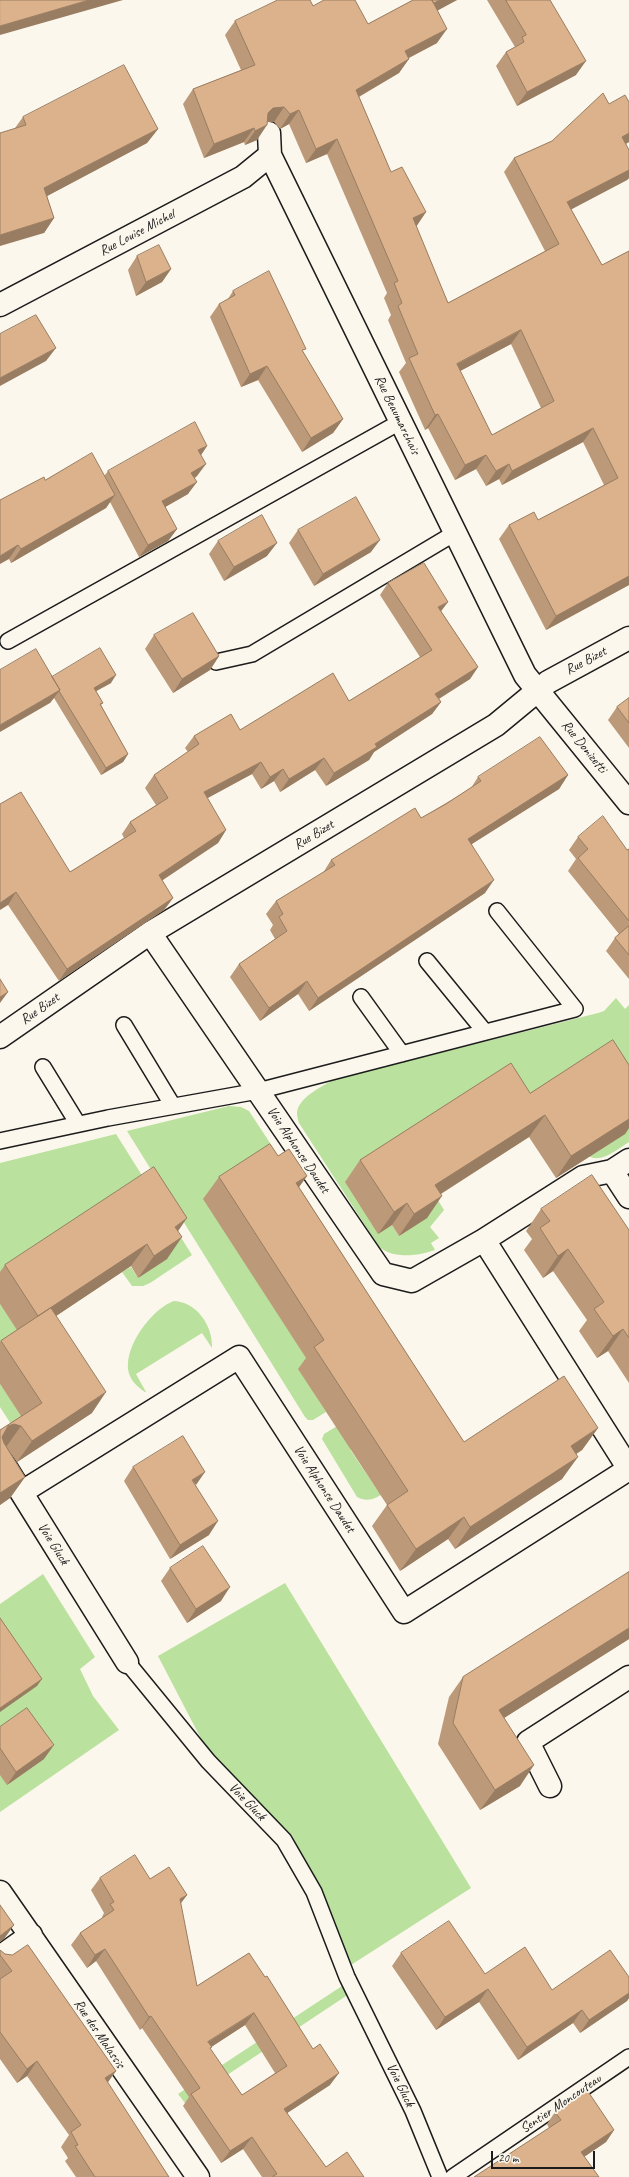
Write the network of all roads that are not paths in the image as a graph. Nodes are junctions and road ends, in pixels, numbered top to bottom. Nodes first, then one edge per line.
1 (269, 133) edge
2 (270, 155) junction
3 (0, 305) edge
4 (400, 422) junction
5 (455, 533) junction
6 (629, 638) edge
7 (8, 641) dead end
8 (216, 662) edge
9 (537, 692) junction
10 (629, 803) edge
11 (497, 911) dead end
12 (150, 933) junction
13 (427, 961) dead end
14 (361, 997) dead end
15 (124, 1025) dead end
16 (485, 1032) junction
17 (0, 1037) edge
18 (402, 1054) junction
19 (43, 1068) dead end
20 (258, 1091) junction
21 (173, 1106) junction
22 (78, 1124) junction
23 (0, 1141) edge
24 (621, 1165) edge
25 (629, 1197) edge
26 (484, 1240) junction
27 (0, 1458) edge
28 (629, 1469) edge
29 (22, 1492) junction
30 (127, 1662) joint
31 (629, 1677) edge
32 (550, 1786) dead end
33 (0, 1892) edge
34 (31, 1935) junction
35 (0, 1957) edge
36 (629, 2057) edge
37 (198, 2177) edge
38 (440, 2177) edge
39 (453, 2177) edge

1 - 2 street, Rue Beaumarchais
2 - 3 street, Rue Louise Michel
2 - 4 street, Rue Beaumarchais
4 - 5 street, Rue Beaumarchais
4 - 7 lane
5 - 8 lane
5 - 9 street, Rue Beaumarchais
6 - 9 street, Rue Bizet
9 - 10 street, Rue Donizetti
9 - 12 street, Rue Bizet
11 - 16 lane
12 - 17 street, Rue Bizet
12 - 20 street, Voie Alphonse Daudet
13 - 16 lane
14 - 18 lane
15 - 21 lane
16 - 18 lane
18 - 20 lane
19 - 22 lane
20 - 21 lane
20 - 26 street, Voie Alphonse Daudet
21 - 22 lane
22 - 23 lane
24 - 25 street, Voie Alphonse Daudet
24 - 26 street, Voie Alphonse Daudet
26 - 28 street, Voie Alphonse Daudet
27 - 29 street, Voie Gluck
28 - 29 street, Voie Alphonse Daudet
29 - 30 street, Voie Gluck
30 - 38 lane, Voie Gluck
31 - 32 street
33 - 34 street, Rue des Malassis
34 - 35 street
34 - 37 street, Rue des Malassis
36 - 39 lane, Sentier Moncouteau

